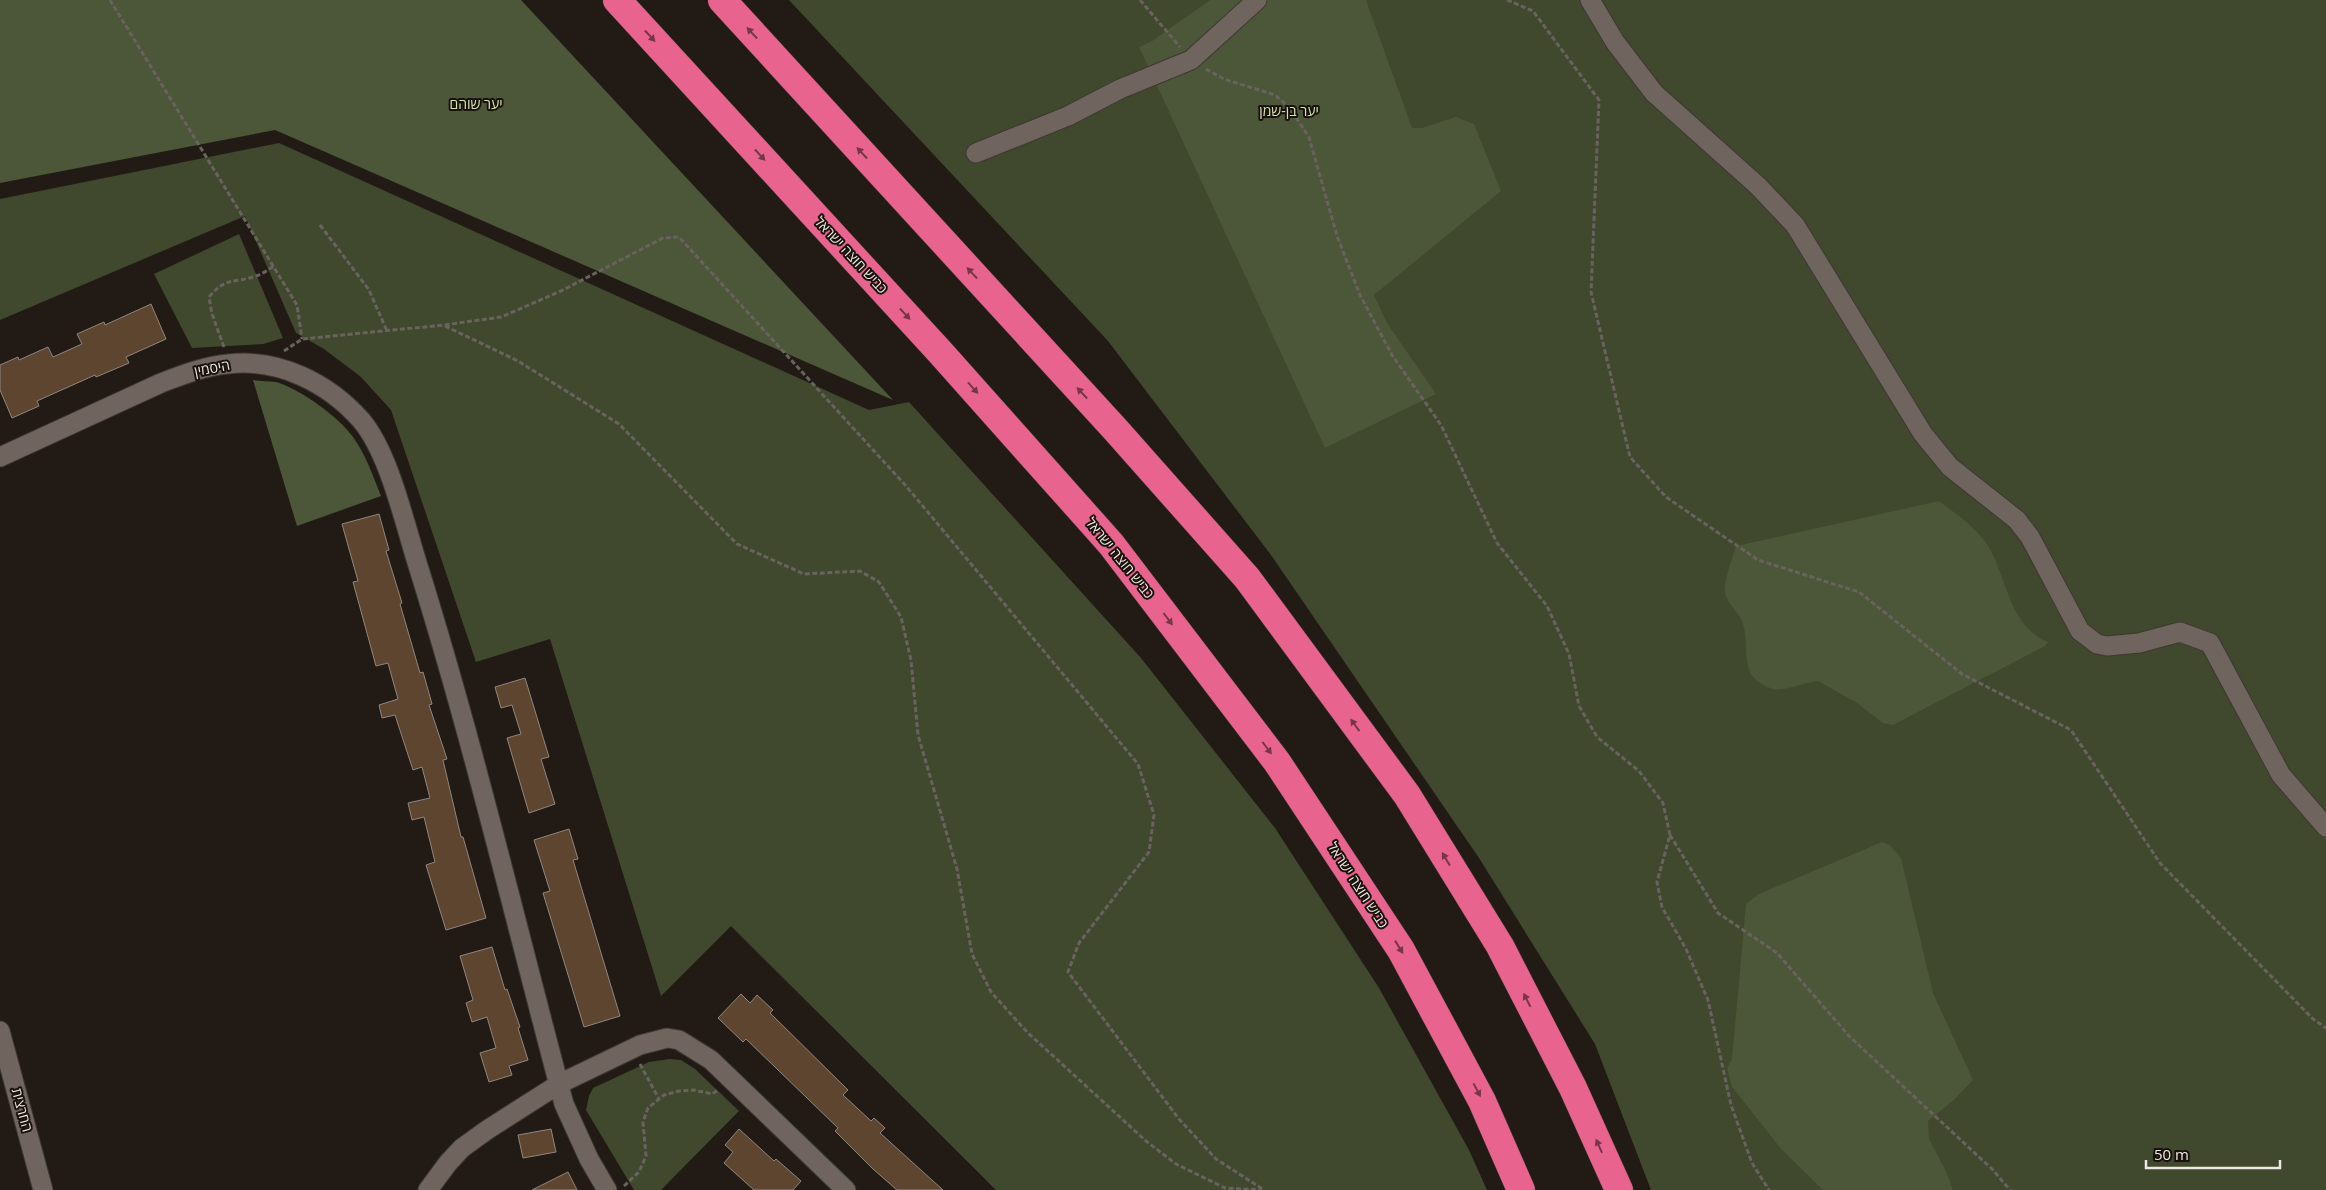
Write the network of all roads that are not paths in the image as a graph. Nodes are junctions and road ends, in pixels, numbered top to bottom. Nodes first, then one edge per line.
1 (616, 0) edge
2 (722, 0) edge
3 (1257, 0) edge
4 (1590, 0) edge
5 (976, 153) dead end
6 (0, 457) edge
7 (2326, 827) edge
8 (0, 1031) edge
9 (559, 1084) junction
10 (43, 1190) edge
11 (428, 1190) edge
12 (607, 1190) edge
13 (846, 1190) edge
14 (1521, 1190) edge
15 (1619, 1190) edge

1 -> 14 highway, כביש חוצה ישראל
15 -> 2 highway
3 - 5 street
4 - 7 street
6 - 9 street, היסמין
8 - 10 street, החרצית
9 - 11 street
9 - 12 street, היסמין
9 - 13 street

